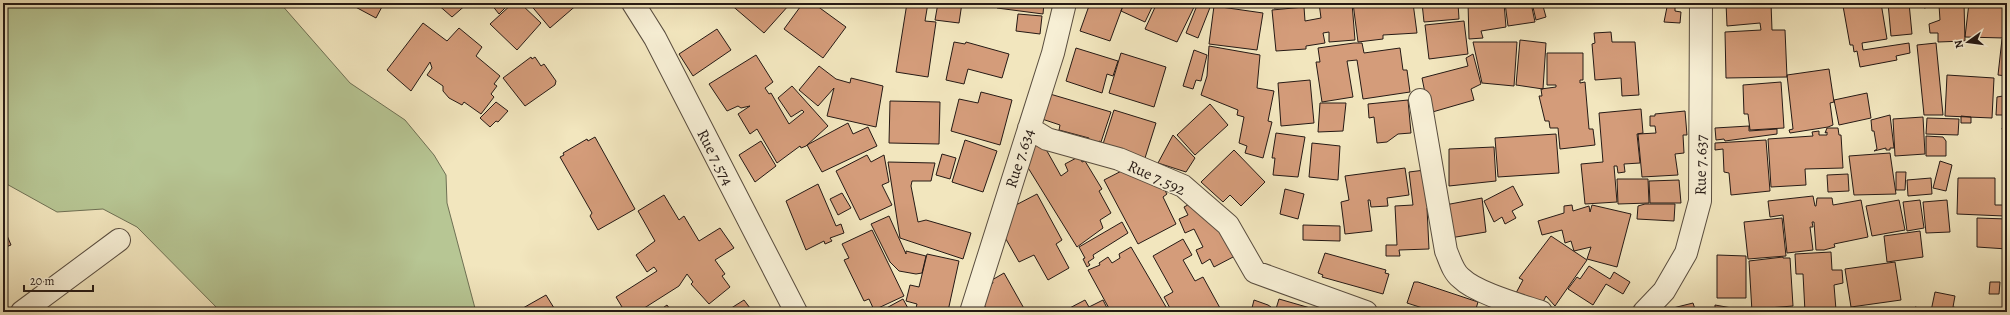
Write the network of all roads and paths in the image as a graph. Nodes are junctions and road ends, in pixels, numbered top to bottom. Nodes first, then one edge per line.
1 (633, 3) edge
2 (1065, 3) edge
3 (1701, 3) edge
4 (1420, 100) dead end
5 (1029, 128) junction
6 (118, 240) dead end
7 (22, 312) edge
8 (796, 312) edge
9 (971, 312) edge
10 (1366, 312) edge
11 (1541, 312) edge
12 (1644, 312) edge

1 - 8 street, Rue 7.574
2 - 5 street, Rue 7.634
3 - 12 street, Rue 7.637
4 - 11 street
5 - 9 street, Rue 7.634
5 - 10 street, Rue 7.592
6 - 7 street

